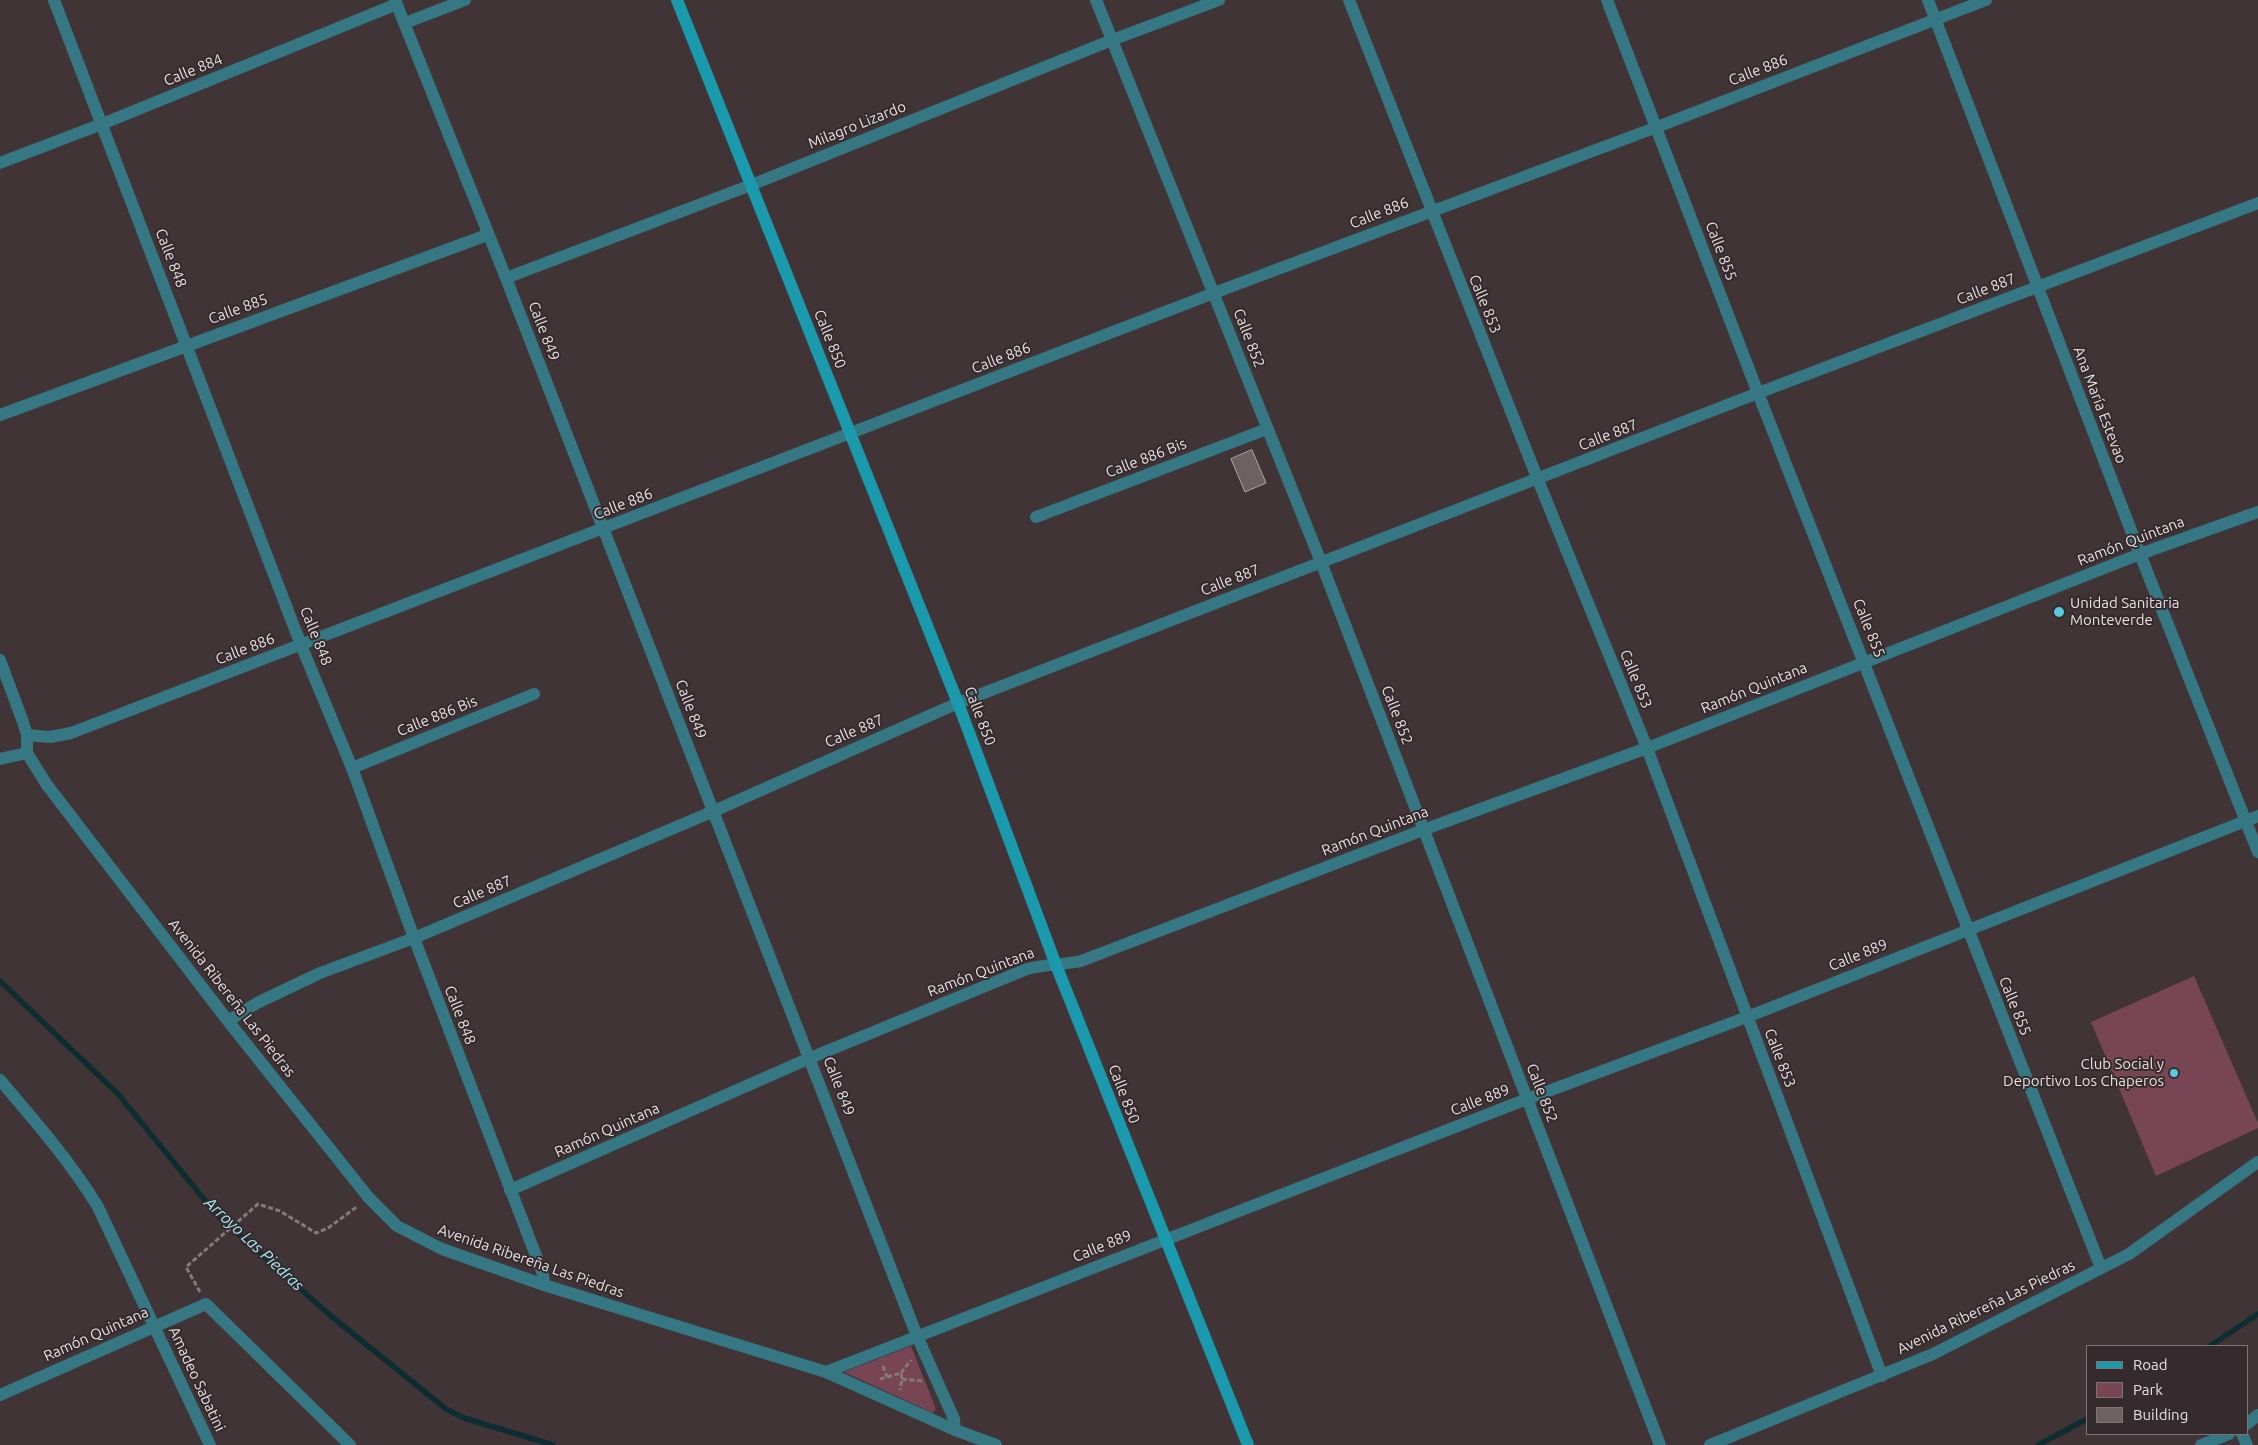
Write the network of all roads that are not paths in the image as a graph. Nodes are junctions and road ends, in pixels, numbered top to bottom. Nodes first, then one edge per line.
1 (54, 0) edge
2 (465, 0) edge
3 (677, 0) edge
4 (1096, 0) edge
5 (1219, 0) edge
6 (1349, 0) edge
7 (1607, 0) edge
8 (1928, 0) edge
9 (1986, 0) edge
10 (396, 2) edge
11 (1935, 20) junction
12 (405, 22) junction
13 (1112, 40) junction
14 (102, 124) junction
15 (1657, 127) junction
16 (0, 163) edge
17 (752, 185) junction
18 (2258, 203) edge
19 (1431, 210) junction
20 (487, 235) junction
21 (506, 278) junction
22 (2037, 287) junction
23 (1214, 293) junction
24 (186, 345) junction
25 (1758, 394) junction
26 (0, 415) edge
27 (1267, 429) junction
28 (850, 434) junction
29 (1538, 480) junction
30 (2258, 512) edge
31 (1036, 517) dead end
32 (604, 530) junction
33 (2140, 554) junction
34 (1321, 562) junction
35 (301, 646) junction
36 (0, 660) edge
37 (1864, 661) junction
38 (534, 694) dead end
39 (958, 703) junction
40 (27, 735) junction
41 (1647, 748) junction
42 (27, 753) junction
43 (0, 759) edge
44 (352, 768) junction
45 (714, 811) junction
46 (2258, 816) edge
47 (2246, 821) junction
48 (1423, 830) junction
49 (2258, 852) edge
50 (1968, 929) junction
51 (414, 938) junction
52 (1056, 965) junction
53 (1747, 1017) junction
54 (228, 1021) junction
55 (810, 1058) junction
56 (0, 1080) edge
57 (1527, 1099) junction
58 (2258, 1162) edge
59 (510, 1190) junction
60 (1164, 1240) junction
61 (2101, 1268) junction
62 (544, 1285) junction
63 (154, 1326) junction
64 (917, 1336) junction
65 (826, 1372) junction
66 (1882, 1376) junction
67 (0, 1395) edge
68 (955, 1430) junction
69 (2226, 1435) edge
70 (210, 1445) edge
71 (350, 1445) edge
72 (996, 1445) edge
73 (1248, 1445) edge
74 (1660, 1445) edge
75 (1710, 1445) edge
76 (2201, 1445) edge

1 - 14 street, Calle 848
2 - 12 street
3 - 17 main road, Calle 850
4 - 13 street, Calle 852
5 - 13 street, Milagro Lizardo
6 - 19 street, Calle 853
7 - 15 street, Calle 855
8 - 11 street, Ana María Estevao
9 - 11 street, Calle 886
10 - 12 street, Calle 849
10 - 14 street, Calle 884
11 - 15 street, Calle 886
11 - 22 street, Ana María Estevao
12 - 20 street, Calle 849
13 - 17 street, Milagro Lizardo
13 - 23 street, Calle 852
14 - 16 street, Calle 884
14 - 24 street, Calle 848
15 - 19 street, Calle 886
15 - 25 street, Calle 855
17 - 21 street, Milagro Lizardo
17 - 28 main road, Calle 850
18 - 22 street, Calle 887
19 - 23 street, Calle 886
19 - 29 street, Calle 853
20 - 21 street, Calle 849
20 - 24 street, Calle 885
21 - 32 street, Calle 849
22 - 25 street, Calle 887
22 - 33 street, Ana María Estevao
23 - 27 street, Calle 852
23 - 28 street, Calle 886
24 - 26 street, Calle 885
24 - 35 street, Calle 848
25 - 29 street, Calle 887
25 - 37 street, Calle 855
27 - 31 street, Calle 886 Bis
27 - 34 street, Calle 852
28 - 32 street, Calle 886
28 - 39 main road, Calle 850
29 - 34 street, Calle 887
29 - 41 street, Calle 853
30 - 33 street, Ramón Quintana
32 - 35 street, Calle 886
32 - 45 street, Calle 849
33 - 37 street, Ramón Quintana
33 - 47 street, Ana María Estevao
34 - 39 street, Calle 887
34 - 48 street, Calle 852
35 - 40 street, Calle 886
35 - 44 street, Calle 848
36 - 40 street
37 - 41 street, Ramón Quintana
37 - 50 street, Calle 855
38 - 44 street, Calle 886 Bis
39 - 45 street, Calle 887
39 - 52 main road, Calle 850
40 - 42 street
41 - 48 street, Ramón Quintana
41 - 53 street, Calle 853
42 - 43 street
42 - 54 street, Avenida Ribereña Las Piedras
44 - 51 street, Calle 848
45 - 51 street, Calle 887
45 - 55 street, Calle 849
46 - 47 street, Calle 889
47 - 49 street, Ana María Estevao
47 - 50 street, Calle 889
48 - 52 street, Ramón Quintana
48 - 57 street, Calle 852
50 - 53 street, Calle 889
50 - 61 street, Calle 855
51 - 54 street, Calle 887
51 - 59 street, Calle 848
52 - 55 street, Ramón Quintana
52 - 60 main road, Calle 850
53 - 57 street, Calle 889
53 - 66 street, Calle 853
54 - 62 street, Avenida Ribereña Las Piedras
55 - 59 street, Ramón Quintana
55 - 64 street, Calle 849
56 - 63 street
57 - 60 street, Calle 889
57 - 74 street, Calle 852
58 - 61 street, Avenida Ribereña Las Piedras
59 - 62 street, Calle 848
60 - 64 street, Calle 889
60 - 73 main road, Calle 850
61 - 66 street, Avenida Ribereña Las Piedras
62 - 65 street, Avenida Ribereña Las Piedras
63 - 67 street, Ramón Quintana
63 - 70 street, Amadeo Sabatini
63 - 71 street, Ramón Quintana
64 - 65 street, Calle 889
64 - 68 street, Calle 849
65 - 68 street, Avenida Ribereña Las Piedras
66 - 75 street, Avenida Ribereña Las Piedras
68 - 72 street, Avenida Ribereña Las Piedras
69 - 76 street

